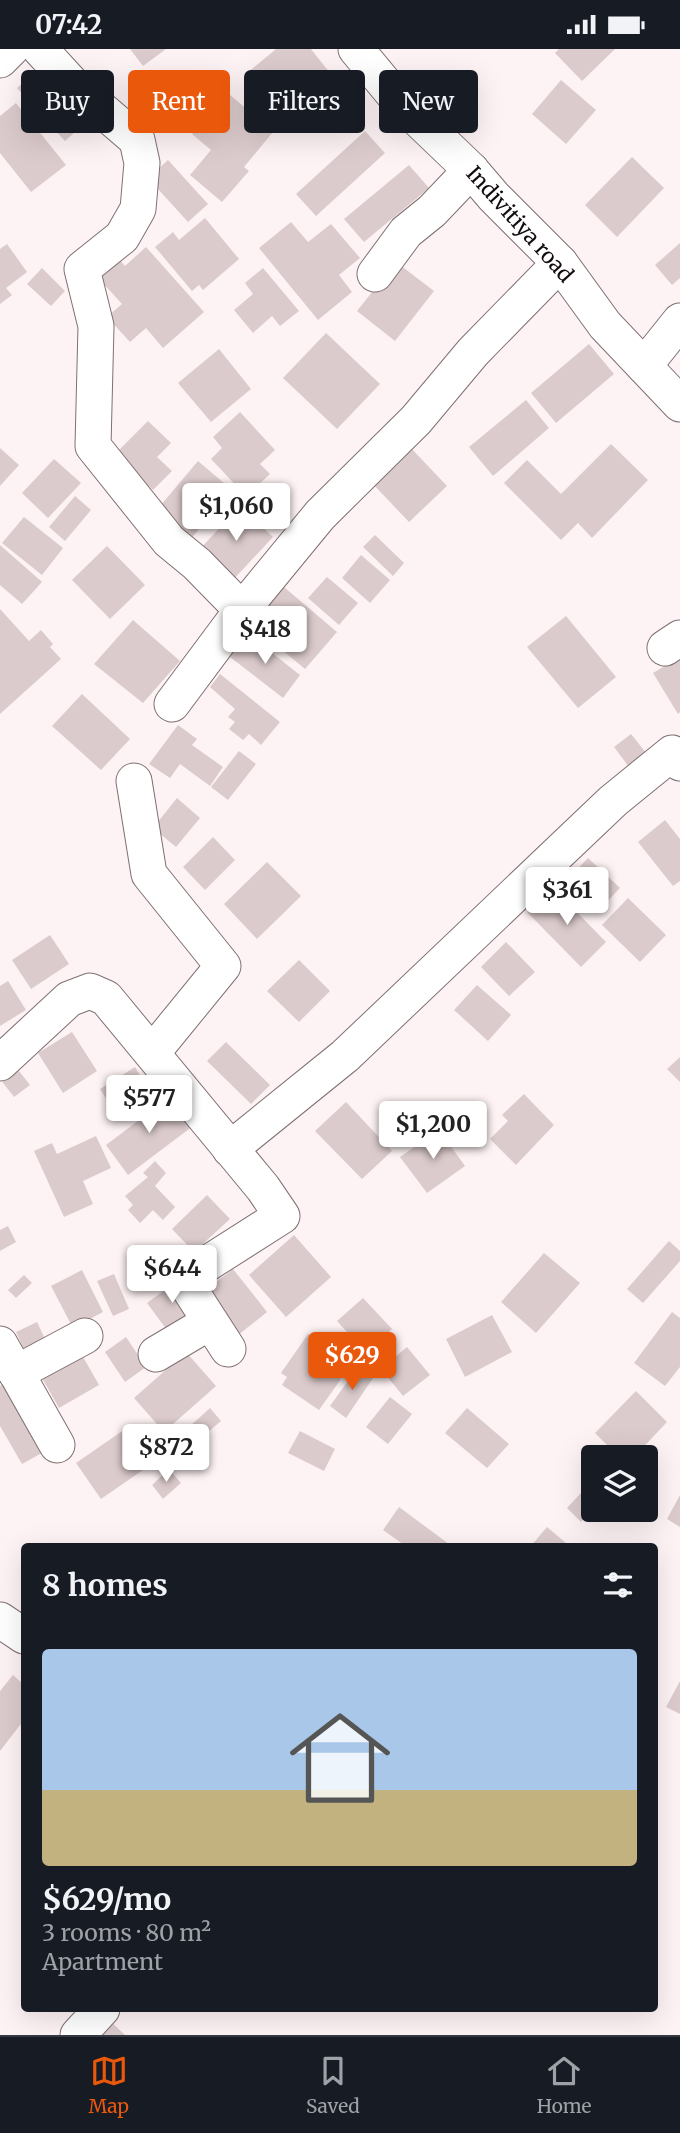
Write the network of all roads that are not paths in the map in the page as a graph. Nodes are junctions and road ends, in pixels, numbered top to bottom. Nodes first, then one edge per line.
1 (11, 49) edge
2 (40, 49) edge
3 (356, 49) edge
4 (0, 60) edge
5 (471, 170) junction
6 (560, 263) junction
7 (375, 274) dead end
8 (680, 321) edge
9 (644, 366) junction
10 (680, 404) edge
11 (242, 610) junction
12 (172, 704) dead end
13 (680, 763) edge
14 (134, 781) dead end
15 (152, 1053) junction
16 (0, 1063) edge
17 (230, 1149) junction
18 (86, 1336) dead end
19 (156, 1354) dead end
20 (8, 1358) edge
21 (57, 1445) dead end
22 (0, 1620) edge
23 (21, 1634) edge
24 (99, 2012) edge
25 (78, 2035) edge

1 - 4 street
2 - 11 street
3 - 5 street, Indivitiya road
5 - 6 street, Indivitiya road
5 - 7 street
6 - 9 street, Indivitiya road
6 - 11 street
8 - 9 street
9 - 10 street, Indivitiya road
11 - 12 street
13 - 17 street
14 - 15 street
15 - 16 street
15 - 17 street
17 - 19 street
18 - 20 street
20 - 21 street
22 - 23 street
24 - 25 street

